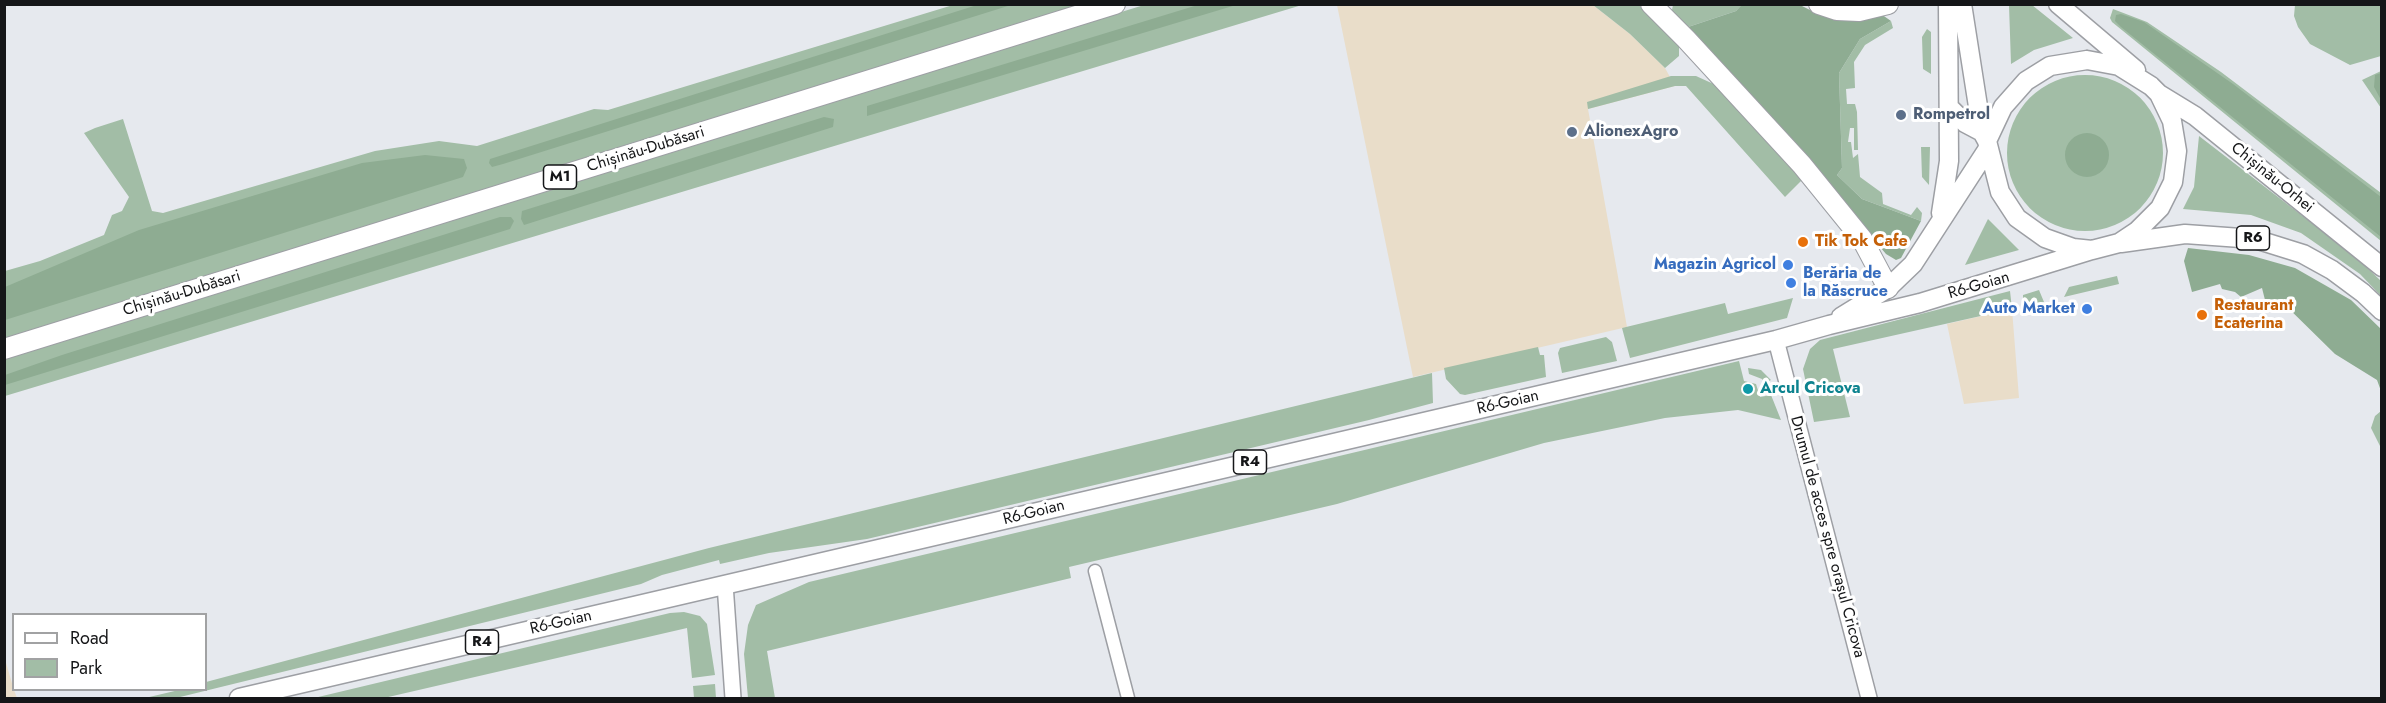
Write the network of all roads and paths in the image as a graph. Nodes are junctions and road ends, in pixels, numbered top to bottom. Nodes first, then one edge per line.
1 (1115, 4) edge
2 (1651, 4) edge
3 (1819, 4) edge
4 (1888, 4) edge
5 (1948, 4) edge
6 (1962, 4) edge
7 (2058, 4) edge
8 (2143, 78) junction
9 (2158, 94) junction
10 (1949, 107) junction
11 (1986, 141) junction
12 (1939, 221) junction
13 (2119, 243) junction
14 (2092, 250) junction
15 (2382, 267) edge
16 (1888, 288) junction
17 (2382, 311) edge
18 (1829, 325) junction
19 (1776, 340) junction
20 (4, 349) edge
21 (1095, 571) dead end
22 (725, 584) junction
23 (239, 699) edge
24 (733, 699) edge
25 (1128, 699) edge
26 (1869, 699) edge

1 - 20 highway, Chișinău-Dubăsari / M1
2 - 16 highway
3 - 4 highway
5 - 10 main road
6 - 11 main road, R6
7 - 8 main road, R6
8 - 9 main road, R6
8 - 11 main road, R6
9 - 13 main road, R6
9 - 15 main road, Chișinău-Orhei / R6
10 - 11 main road
10 - 12 main road
11 - 12 main road, R6-Goian / R4
11 - 14 main road, R6
12 - 16 main road, R6-Goian / R4
13 - 14 main road, R6
13 - 17 main road, R6
14 - 18 main road, R6-Goian / R4
16 - 18 main road, R6-Goian / R4
18 - 19 main road, R6-Goian / R4
19 - 22 main road, R6-Goian / R4
19 - 26 street, Drumul de acces spre orașul Cricova
21 - 25 street
22 - 23 main road, R6-Goian / R4
22 - 24 street

